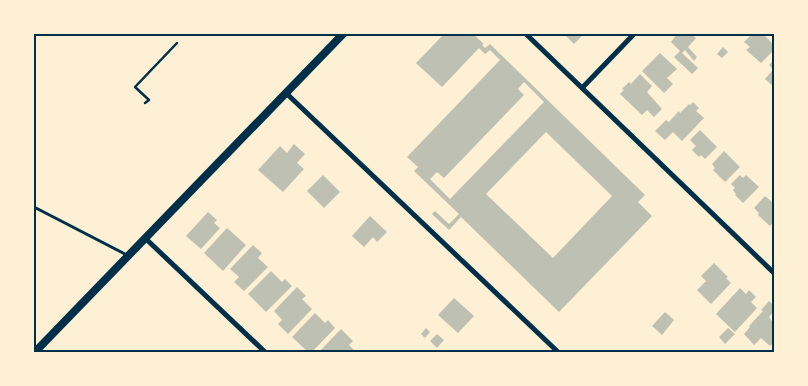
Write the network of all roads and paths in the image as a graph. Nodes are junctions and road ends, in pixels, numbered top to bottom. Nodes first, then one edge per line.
1 (343, 34) edge
2 (526, 34) edge
3 (634, 34) edge
4 (176, 43) dead end
5 (584, 87) junction
6 (286, 93) junction
7 (145, 103) dead end
8 (34, 206) edge
9 (145, 238) junction
10 (128, 256) junction
11 (774, 273) edge
12 (35, 352) edge
13 (265, 352) edge
14 (558, 352) edge

1 - 6 street
2 - 5 street
3 - 5 street
4 - 7 path
5 - 11 street
6 - 9 street
6 - 14 street
8 - 10 lane
9 - 10 street
9 - 13 street
10 - 12 street

